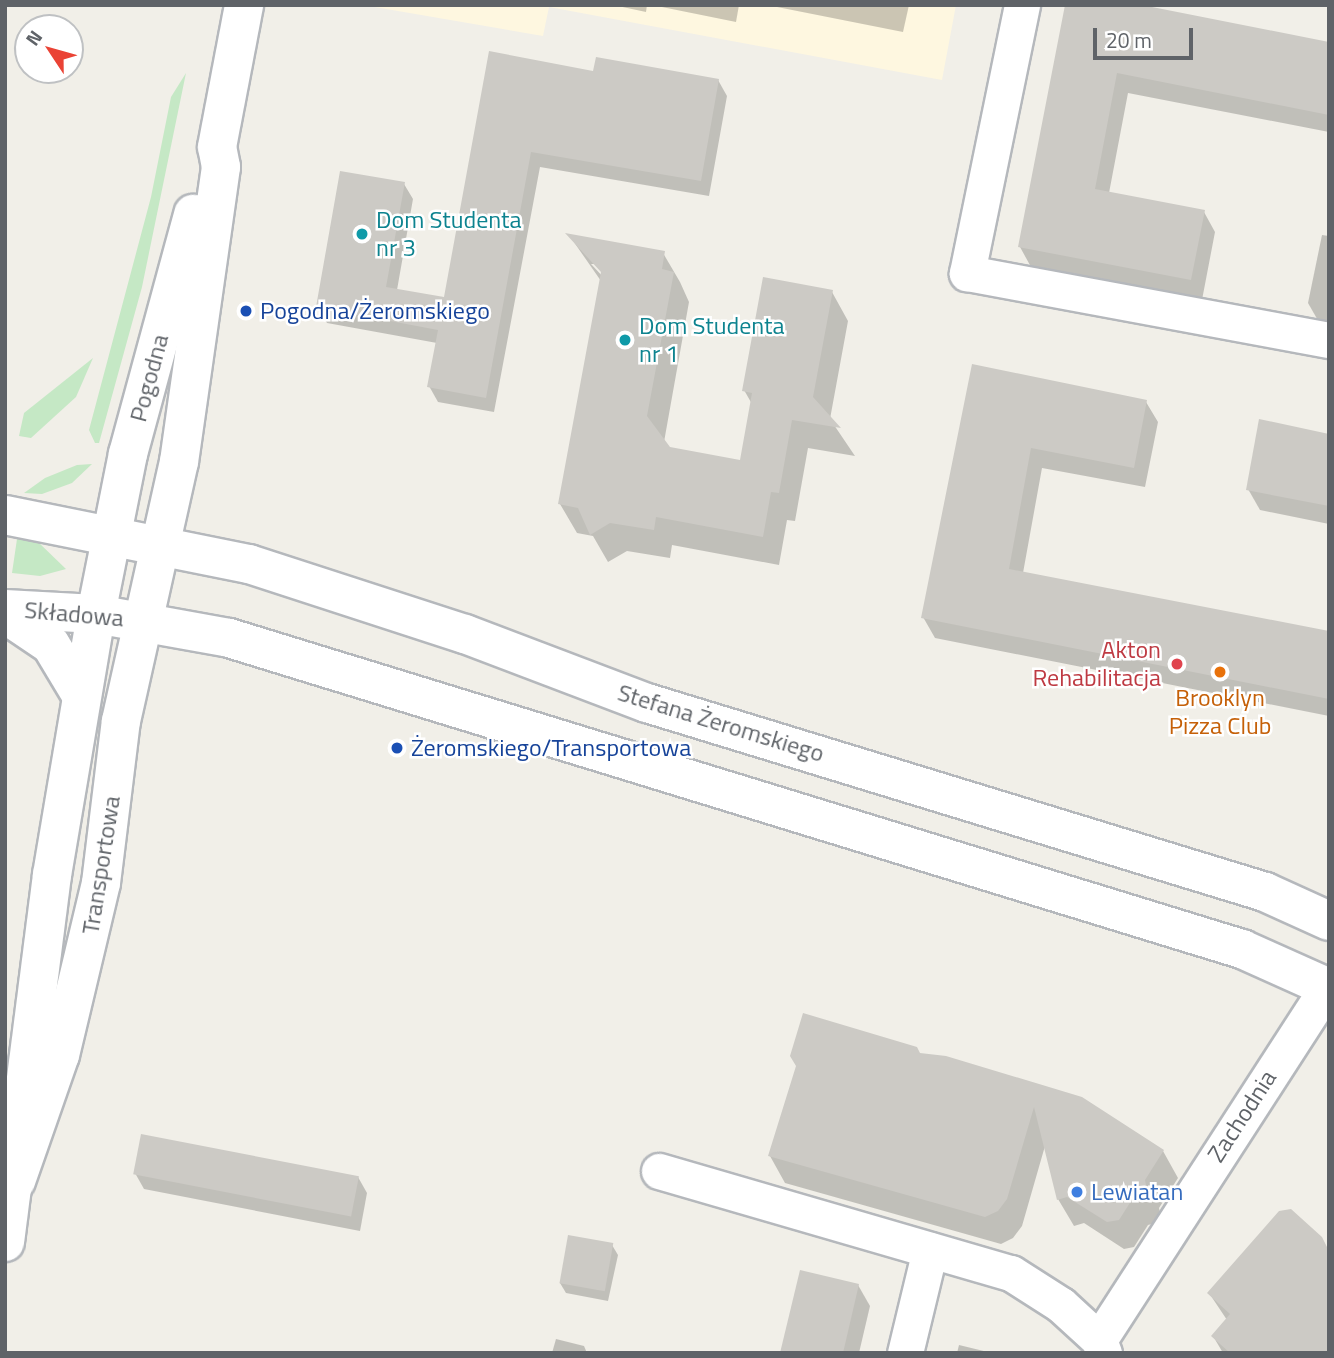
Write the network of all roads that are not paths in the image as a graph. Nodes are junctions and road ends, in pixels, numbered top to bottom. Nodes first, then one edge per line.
1 (244, 5) edge
2 (1022, 5) edge
3 (217, 147) junction
4 (1329, 340) edge
5 (5, 515) edge
6 (112, 533) junction
7 (160, 543) junction
8 (5, 609) edge
9 (5, 614) edge
10 (96, 614) junction
11 (143, 621) junction
12 (229, 638) junction
13 (81, 695) junction
14 (125, 702) junction
15 (1329, 921) edge
16 (1328, 979) edge
17 (659, 1171) dead end
18 (16, 1181) junction
19 (5, 1242) edge
20 (930, 1250) junction
21 (1101, 1346) edge
22 (905, 1353) edge

1 - 3 main road, Pogodna
2 - 4 street
3 - 6 main road, Pogodna
3 - 7 main road, Pogodna
5 - 6 main road
6 - 7 main road, Stefana Żeromskiego
6 - 10 main road, Pogodna
7 - 11 main road, Transportowa
7 - 15 main road, Stefana Żeromskiego
8 - 10 main road, Składowa
9 - 13 main road
10 - 11 main road, Składowa
10 - 13 main road, Transportowa
11 - 12 main road
11 - 14 main road, Transportowa
12 - 14 main road
12 - 16 main road
13 - 18 main road, Transportowa
14 - 18 main road, Transportowa
16 - 21 street, Zachodnia
17 - 20 street
18 - 19 main road, Transportowa
20 - 21 street
20 - 22 street

